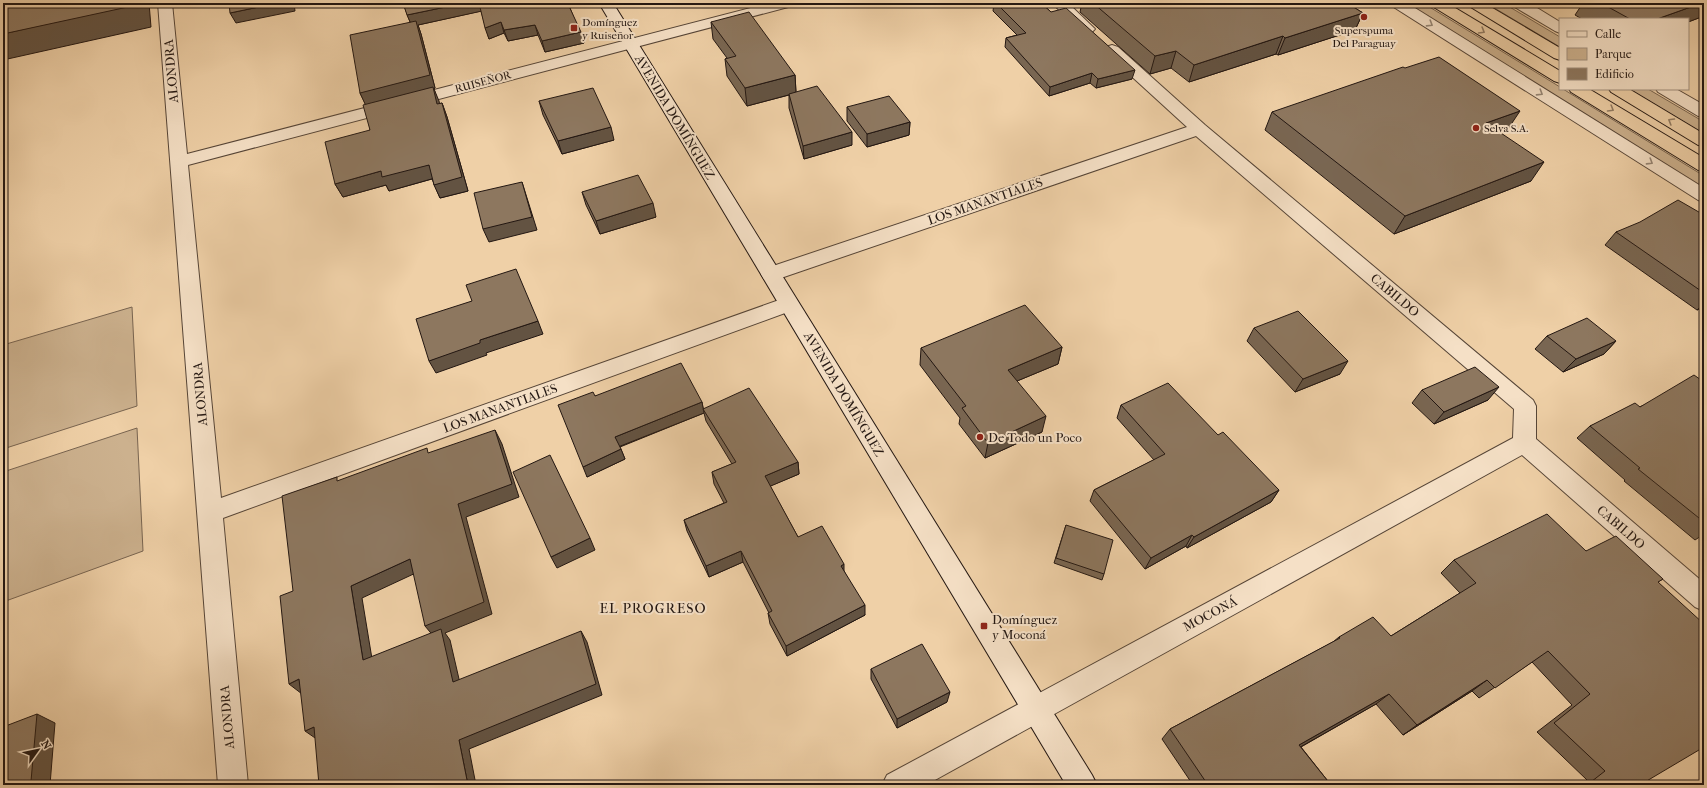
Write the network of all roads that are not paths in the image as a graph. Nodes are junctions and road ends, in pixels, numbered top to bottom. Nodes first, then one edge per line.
1 (165, 3) edge
2 (606, 3) edge
3 (787, 3) edge
4 (1059, 3) edge
5 (1397, 3) edge
6 (1437, 3) edge
7 (1474, 3) edge
8 (1518, 3) edge
9 (1559, 27) edge
10 (630, 43) junction
11 (1559, 54) edge
12 (1559, 77) edge
13 (1579, 90) edge
14 (1619, 90) edge
15 (1666, 90) edge
16 (1704, 112) edge
17 (1199, 129) junction
18 (1704, 141) edge
19 (178, 162) junction
20 (1704, 166) edge
21 (1704, 196) edge
22 (770, 274) junction
23 (789, 304) junction
24 (1524, 443) junction
25 (210, 512) junction
26 (1704, 599) edge
27 (1035, 709) junction
28 (233, 785) edge
29 (897, 785) edge
30 (1082, 785) edge

1 - 19 street, ALONDRA
2 - 10 street, AVENIDA DOMÍNGUEZ
3 - 10 street, RUISEÑOR
4 - 17 street, CABILDO
5 -> 21 street
6 -> 12 highway
7 - 11 highway
8 - 9 street
10 - 19 street, RUISEÑOR
10 - 22 street, AVENIDA DOMÍNGUEZ
13 -> 20 highway
18 -> 14 highway
15 - 16 street
17 - 22 street, LOS MANANTIALES
17 - 24 street, CABILDO
19 - 25 street, ALONDRA
22 - 23 street, AVENIDA DOMÍNGUEZ
23 - 25 street, LOS MANANTIALES
23 - 27 street, AVENIDA DOMÍNGUEZ
24 - 26 street, CABILDO
24 - 27 street, MOCONÁ
25 - 28 street, ALONDRA
27 - 29 street, MOCONÁ
27 - 30 street, AVENIDA DOMÍNGUEZ

